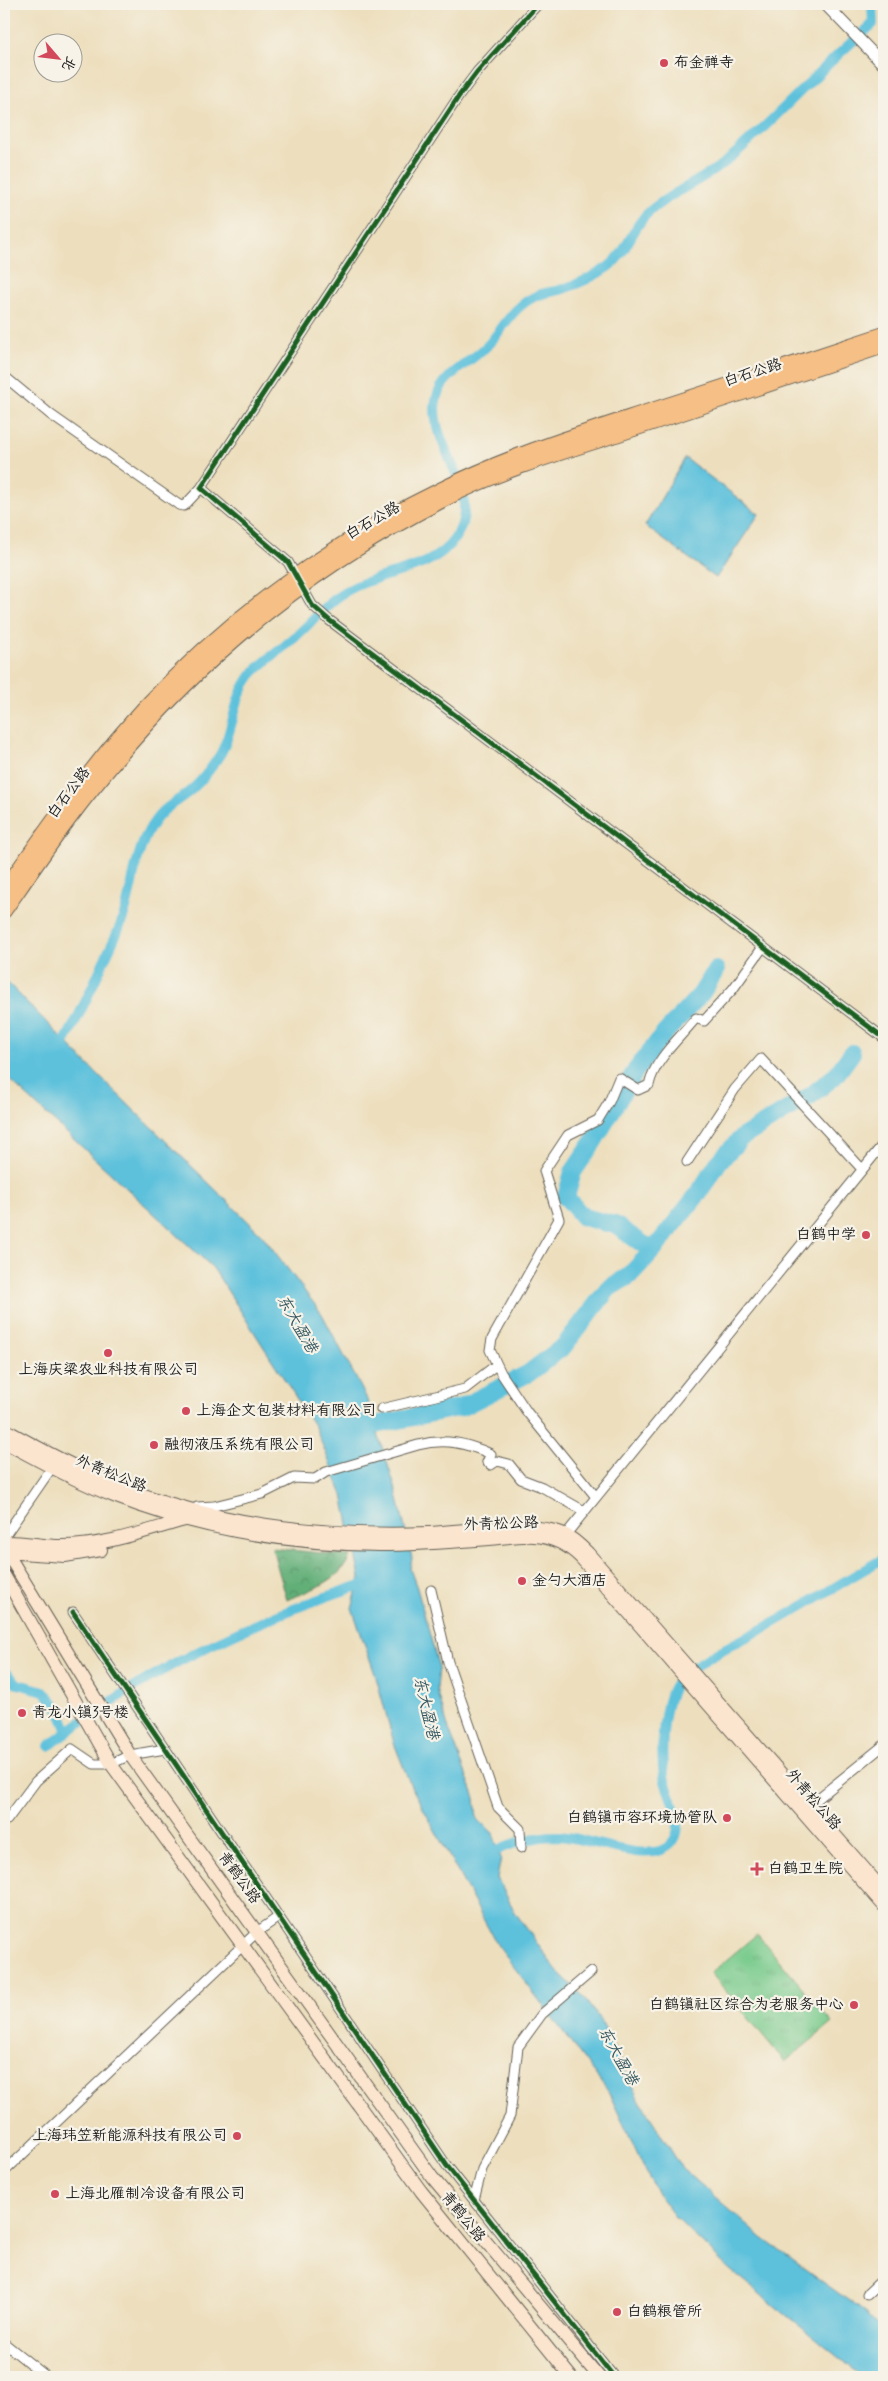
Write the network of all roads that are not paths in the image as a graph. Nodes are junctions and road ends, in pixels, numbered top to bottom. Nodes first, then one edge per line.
1 (538, 4) edge
2 (825, 4) edge
3 (884, 64) edge
4 (884, 334) edge
5 (884, 346) edge
6 (4, 376) edge
7 (481, 477) junction
8 (201, 488) junction
9 (298, 581) junction
10 (4, 890) edge
11 (4, 911) edge
12 (763, 947) junction
13 (884, 1038) edge
14 (884, 1143) edge
15 (687, 1162) dead end
16 (862, 1169) junction
17 (499, 1369) junction
18 (381, 1409) dead end
19 (4, 1429) edge
20 (4, 1442) edge
21 (55, 1463) junction
22 (596, 1497) junction
23 (584, 1511) junction
24 (187, 1514) junction
25 (206, 1518) junction
26 (4, 1537) edge
27 (562, 1539) junction
28 (5, 1549) edge
29 (4, 1575) edge
30 (432, 1590) dead end
31 (73, 1612) dead end
32 (884, 1745) edge
33 (165, 1749) junction
34 (130, 1755) junction
35 (111, 1764) junction
36 (805, 1808) junction
37 (7, 1820) dead end
38 (521, 1848) dead end
39 (884, 1891) edge
40 (884, 1906) edge
41 (277, 1918) junction
42 (257, 1932) junction
43 (243, 1947) junction
44 (590, 1972) dead end
45 (4, 2172) edge
46 (474, 2200) junction
47 (884, 2278) edge
48 (867, 2294) dead end
49 (4, 2343) edge
50 (48, 2377) edge
51 (571, 2377) edge
52 (599, 2377) edge
53 (614, 2377) edge

1 - 8 street
2 - 3 street
4 - 7 main road, 白石公路
5 - 7 main road, 白石公路
6 - 8 street
7 - 9 main road, 白石公路
8 - 9 street
9 - 10 main road, 白石公路
9 - 11 main road, 白石公路
9 - 12 street
12 - 13 street
12 - 17 street
14 - 16 street
15 - 16 street
16 - 22 street
17 - 18 street
17 - 22 street
19 - 21 main road, 外青松公路
20 - 21 main road, 外青松公路
21 - 24 main road, 外青松公路
21 - 26 street
22 - 23 street
23 - 24 street
23 - 27 street
24 - 25 main road, 外青松公路
24 - 28 main road
25 - 27 main road, 外青松公路
25 - 28 main road
27 - 36 main road, 外青松公路
28 - 34 main road, 青鹤公路
29 - 35 main road, 青鹤公路
30 - 38 street
31 - 33 street
32 - 36 street
33 - 34 street
33 - 41 street
34 - 35 street
34 - 42 main road, 青鹤公路
35 - 37 street
35 - 43 main road, 青鹤公路
36 - 39 main road, 外青松公路
36 - 40 main road, 外青松公路
41 - 42 street
41 - 46 street
42 - 43 street
42 - 52 main road, 青鹤公路
43 - 45 street
43 - 51 main road, 青鹤公路
44 - 46 street
46 - 53 street
47 - 48 street
49 - 50 street

